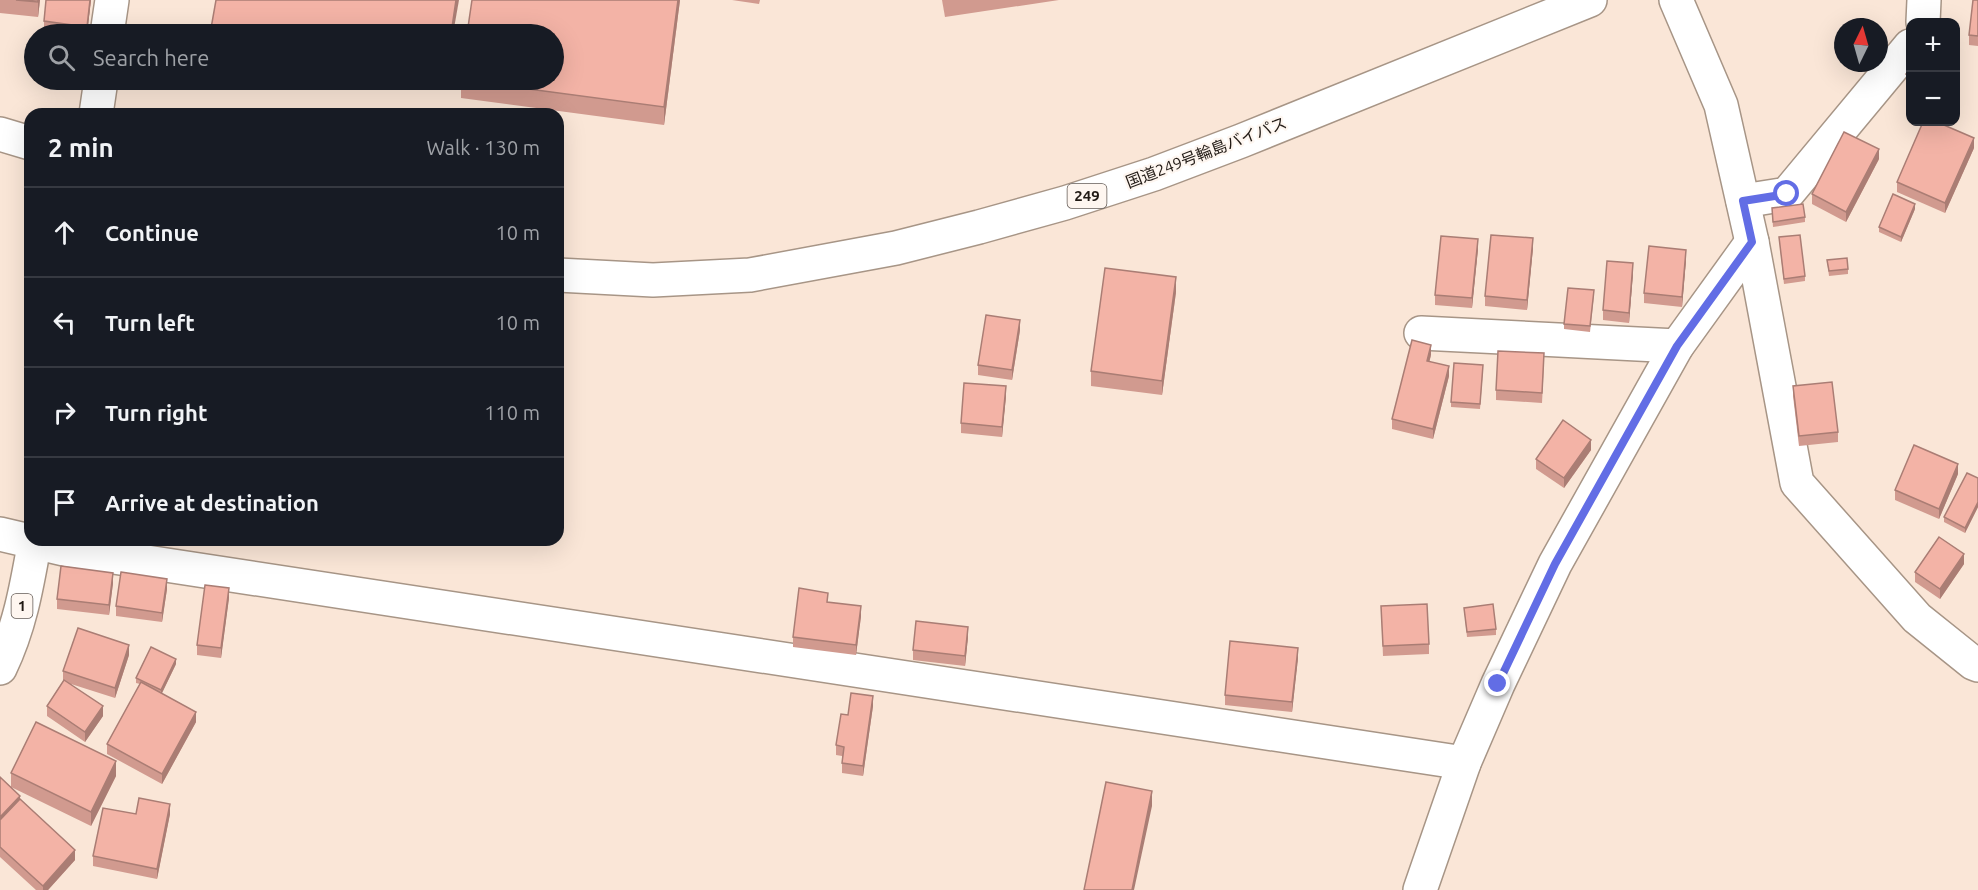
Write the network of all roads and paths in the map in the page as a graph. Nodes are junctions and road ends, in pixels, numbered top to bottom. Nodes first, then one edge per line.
1 (112, 0) edge
2 (1590, 0) edge
3 (1676, 0) edge
4 (1924, 0) edge
5 (1923, 18) edge
6 (108, 24) edge
7 (1906, 52) edge
8 (100, 90) edge
9 (97, 108) edge
10 (0, 134) edge
11 (24, 141) edge
12 (1743, 201) junction
13 (1752, 242) junction
14 (564, 275) edge
15 (1421, 333) dead end
16 (1677, 346) junction
17 (0, 534) edge
18 (24, 539) edge
19 (33, 546) edge
20 (53, 546) edge
21 (1978, 665) edge
22 (0, 668) edge
23 (1464, 763) junction
24 (1420, 890) edge

1 - 6 main road
2 - 14 main road, 国道249号輪島バイパス / 249
3 - 12 main road
4 - 5 main road
7 - 12 main road
8 - 9 main road
10 - 11 main road
12 - 13 main road
13 - 16 main road
13 - 21 main road
15 - 16 main road
16 - 23 main road
17 - 18 main road
19 - 22 main road, 1
20 - 23 main road
23 - 24 main road

